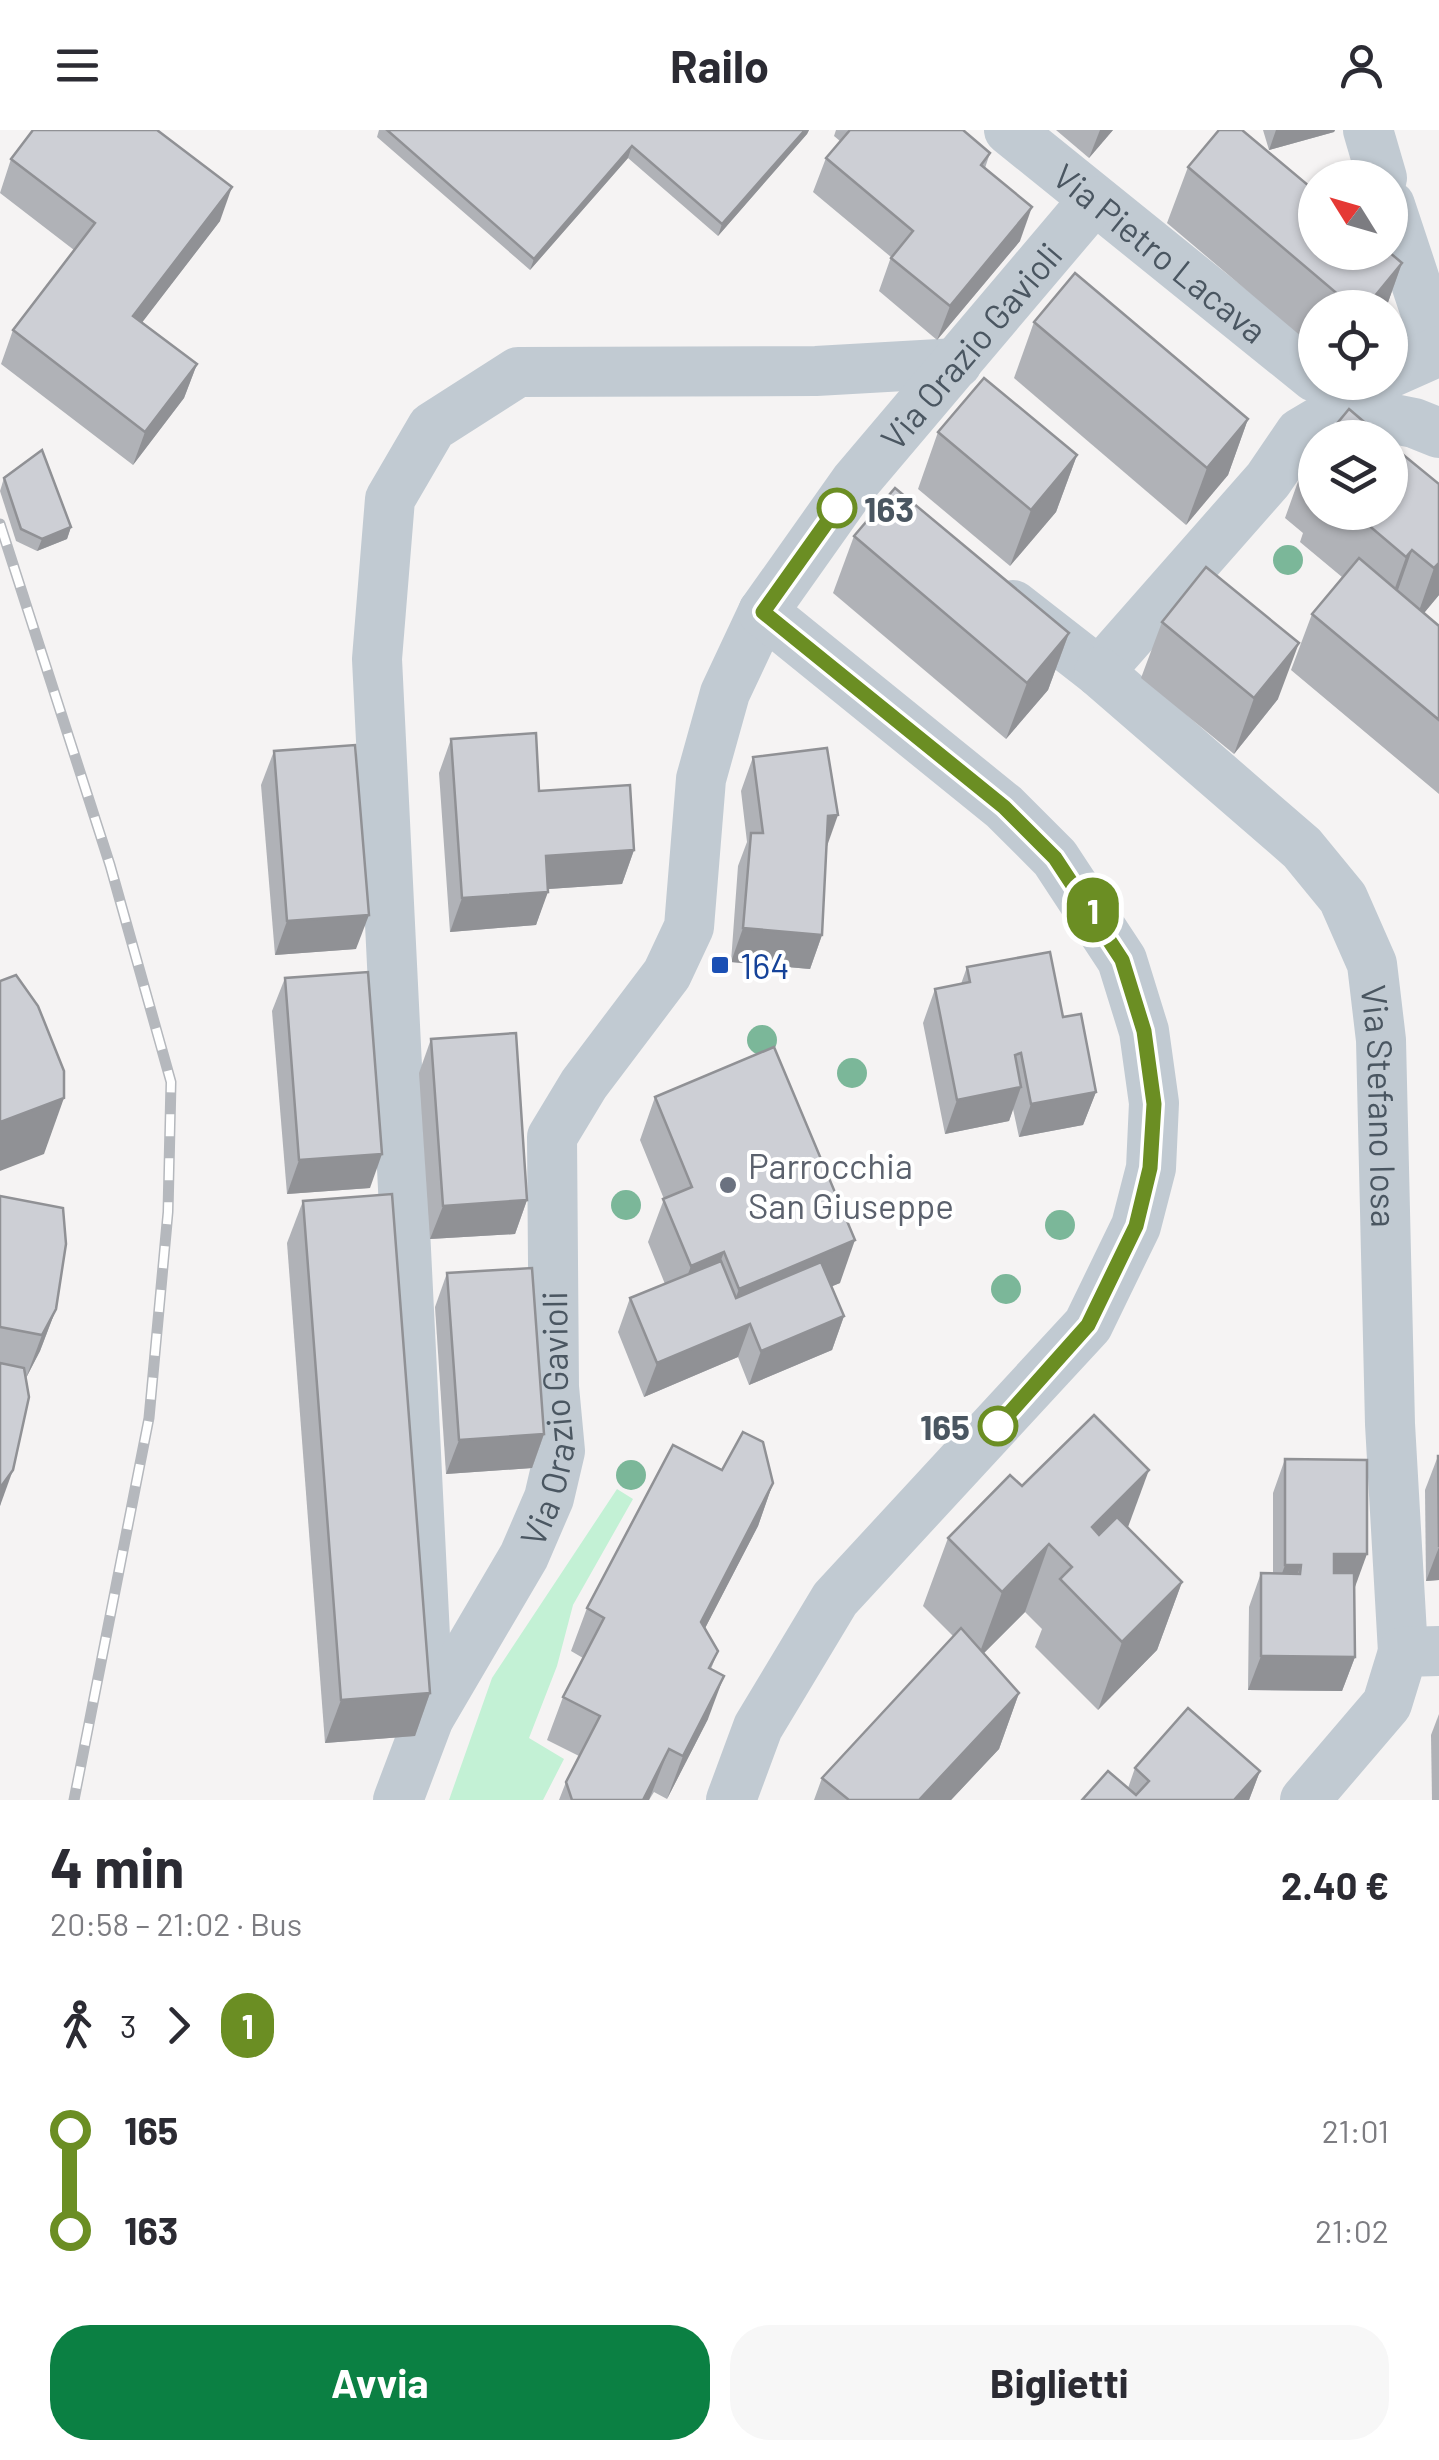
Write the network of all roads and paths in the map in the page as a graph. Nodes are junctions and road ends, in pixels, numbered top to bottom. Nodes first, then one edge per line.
1 (1009, 130) edge
2 (1368, 130) edge
3 (1377, 160) edge
4 (1093, 201) junction
5 (1408, 269) edge
6 (1439, 352) edge
7 (1298, 358) edge
8 (957, 363) junction
9 (1408, 365) edge
10 (1322, 420) edge
11 (1403, 420) edge
12 (1408, 421) edge
13 (1298, 434) edge
14 (1439, 434) edge
15 (977, 577) edge
16 (763, 612) junction
17 (1099, 672) junction
18 (1421, 1652) edge
19 (429, 1718) junction
20 (398, 1800) edge
21 (731, 1800) edge
22 (1305, 1800) edge

1 - 4 street, Via Pietro Lacava
2 - 3 street
4 - 7 street, Via Pietro Lacava
4 - 8 street, Via Orazio Gavioli
5 - 6 street
6 - 9 street
8 - 16 street, Via Orazio Gavioli
8 - 19 street
10 - 11 street
12 - 14 street
13 - 17 street
15 - 17 street, Via Stefano Iosa
16 - 19 street, Via Orazio Gavioli
16 - 21 street
17 - 18 street, Via Stefano Iosa
18 - 22 street
19 - 20 street

